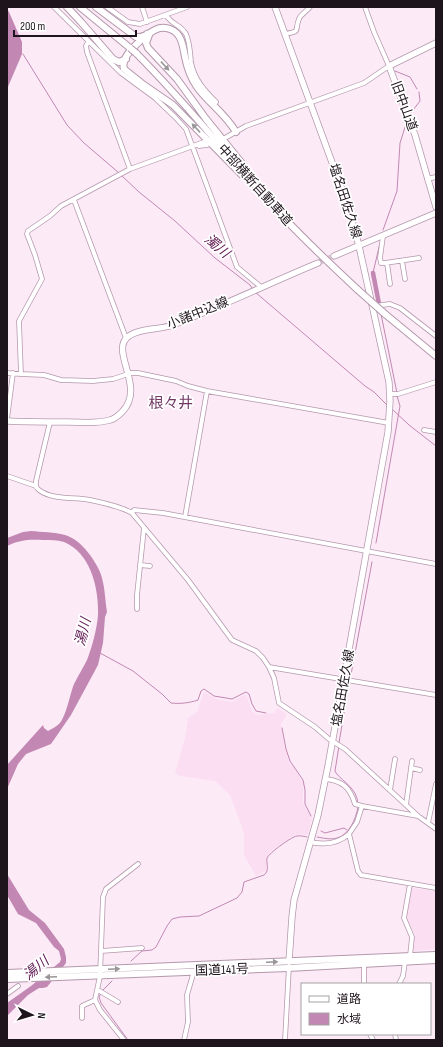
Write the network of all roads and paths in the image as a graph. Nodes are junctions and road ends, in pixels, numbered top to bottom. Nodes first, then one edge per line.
1 (54, 7) edge
2 (67, 7) edge
3 (80, 7) edge
4 (96, 7) edge
5 (107, 7) edge
6 (142, 7) edge
7 (187, 7) edge
8 (275, 7) edge
9 (310, 7) edge
10 (365, 7) edge
11 (166, 15) junction
12 (147, 22) junction
13 (285, 34) junction
14 (148, 35) junction
15 (88, 42) junction
16 (436, 43) edge
17 (123, 61) junction
18 (389, 66) junction
19 (216, 102) dead end
20 (310, 102) junction
21 (236, 132) junction
22 (224, 137) dead end
23 (205, 143) dead end
24 (192, 146) junction
25 (130, 169) junction
26 (436, 177) edge
27 (427, 179) junction
28 (266, 197) junction
29 (434, 197) edge
30 (74, 200) junction
31 (273, 206) junction
32 (436, 207) edge
33 (436, 213) edge
34 (383, 236) junction
35 (359, 246) junction
36 (334, 256) tunnel mouth
37 (419, 258) dead end
38 (402, 261) junction
39 (318, 263) tunnel mouth
40 (387, 263) junction
41 (405, 279) dead end
42 (390, 284) dead end
43 (259, 288) junction
44 (373, 306) junction
45 (436, 336) edge
46 (126, 338) junction
47 (436, 356) edge
48 (7, 372) edge
49 (13, 373) junction
50 (21, 374) junction
51 (129, 374) junction
52 (436, 382) edge
53 (207, 391) junction
54 (393, 396) junction
55 (7, 420) edge
56 (50, 422) junction
57 (389, 423) junction
58 (424, 430) dead end
59 (436, 432) edge
60 (7, 476) edge
61 (36, 486) junction
62 (132, 513) junction
63 (185, 517) junction
64 (144, 528) junction
65 (366, 551) junction
66 (436, 564) edge
67 (140, 566) junction
68 (150, 566) dead end
69 (137, 609) dead end
70 (269, 667) junction
71 (348, 679) junction
72 (436, 695) edge
73 (337, 744) junction
74 (412, 760) dead end
75 (396, 762) dead end
76 (411, 768) junction
77 (420, 770) dead end
78 (326, 778) junction
79 (436, 788) edge
80 (390, 790) junction
81 (359, 805) junction
82 (406, 805) junction
83 (418, 816) junction
84 (428, 823) junction
85 (436, 829) edge
86 (349, 834) junction
87 (310, 842) junction
88 (138, 864) dead end
89 (410, 884) junction
90 (436, 888) edge
91 (142, 948) dead end
92 (101, 952) junction
93 (436, 955) edge
94 (410, 956) junction
95 (436, 960) edge
96 (405, 961) junction
97 (364, 964) junction
98 (289, 965) junction
99 (194, 971) junction
100 (7, 973) edge
101 (100, 973) junction
102 (27, 975) junction
103 (7, 979) edge
104 (364, 983) edge
105 (400, 983) edge
106 (18, 986) dead end
107 (100, 992) junction
108 (7, 994) edge
109 (95, 1000) junction
110 (118, 1002) dead end
111 (82, 1018) dead end
112 (124, 1040) edge
113 (184, 1040) edge
114 (285, 1040) edge

1 - 15 street
2 - 17 highway
3 - 28 highway, 中部横断自動車道, bridge
4 - 14 highway
5 - 12 street
6 - 12 street
7 - 11 street
8 - 13 main road, 塩名田佐久線
9 - 13 street
10 - 18 street, 旧中山道
11 - 12 street
11 - 19 street
13 - 20 main road, 塩名田佐久線
14 - 17 highway
14 - 21 highway
14 -> 28 highway
15 - 24 street
15 - 25 street
16 - 18 main road
31 -> 17 highway
18 - 20 street
18 - 27 main road, 旧中山道
20 - 21 street
20 - 35 main road, 塩名田佐久線
21 - 22 street
23 - 24 street
24 - 25 street
24 - 43 street
25 - 30 street
26 - 27 street
27 - 29 main road, 旧中山道
28 - 31 highway, 中部横断自動車道
29 - 32 main road, 旧中山道
30 - 46 street
30 - 50 street
31 - 47 highway, 中部横断自動車道, bridge
33 - 34 main road
34 - 35 main road
34 - 40 street
35 - 36 main road
35 - 44 main road, 塩名田佐久線
37 - 38 street
38 - 40 street
38 - 41 street
39 - 43 main road, 小諸中込線
40 - 42 street
43 - 46 main road, 小諸中込線
44 - 45 street
44 - 54 main road, 塩名田佐久線
46 - 51 main road
48 - 49 street
49 - 50 street
49 - 55 street
50 - 51 street
51 - 53 street
51 - 56 main road
52 - 54 street
53 - 57 street
53 - 63 street
54 - 57 main road, 塩名田佐久線
55 - 56 main road
56 - 61 street
57 - 65 main road, 塩名田佐久線
58 - 59 street
60 - 61 street
61 - 62 street
62 - 63 street
62 - 64 street
63 - 65 street
64 - 67 street
64 - 70 street
65 - 66 street
65 - 71 main road, 塩名田佐久線
67 - 68 street
67 - 69 street
70 - 71 street
70 - 73 street
71 - 72 street
71 - 73 main road, 塩名田佐久線
73 - 78 main road, 塩名田佐久線
73 - 80 street
74 - 76 street
75 - 80 street
76 - 77 street
76 - 82 street
78 - 81 street
78 - 87 main road, 塩名田佐久線
79 - 84 street
80 - 82 street
81 - 83 street
81 - 86 street
82 - 83 street
83 - 84 street
84 - 85 street
86 - 87 street
86 - 89 street
87 - 98 main road, 塩名田佐久線
88 - 92 street
89 - 90 street
89 - 94 street
91 - 92 street
92 - 101 street
93 - 94 highway, 国道141号
94 - 98 highway, 国道141号
95 - 96 highway, 国道141号
96 - 97 highway, 国道141号
96 - 105 street
97 - 98 highway, 国道141号
97 - 104 street
98 - 99 highway, 国道141号
101 -> 98 highway, 国道141号
98 - 114 street
99 - 101 highway, 国道141号
99 - 113 street
100 - 102 highway, 国道141号
101 - 102 highway, 国道141号
101 - 107 street
102 - 103 highway, 国道141号
106 - 108 street
107 - 109 street
107 - 110 street
109 - 111 street
109 - 112 street

